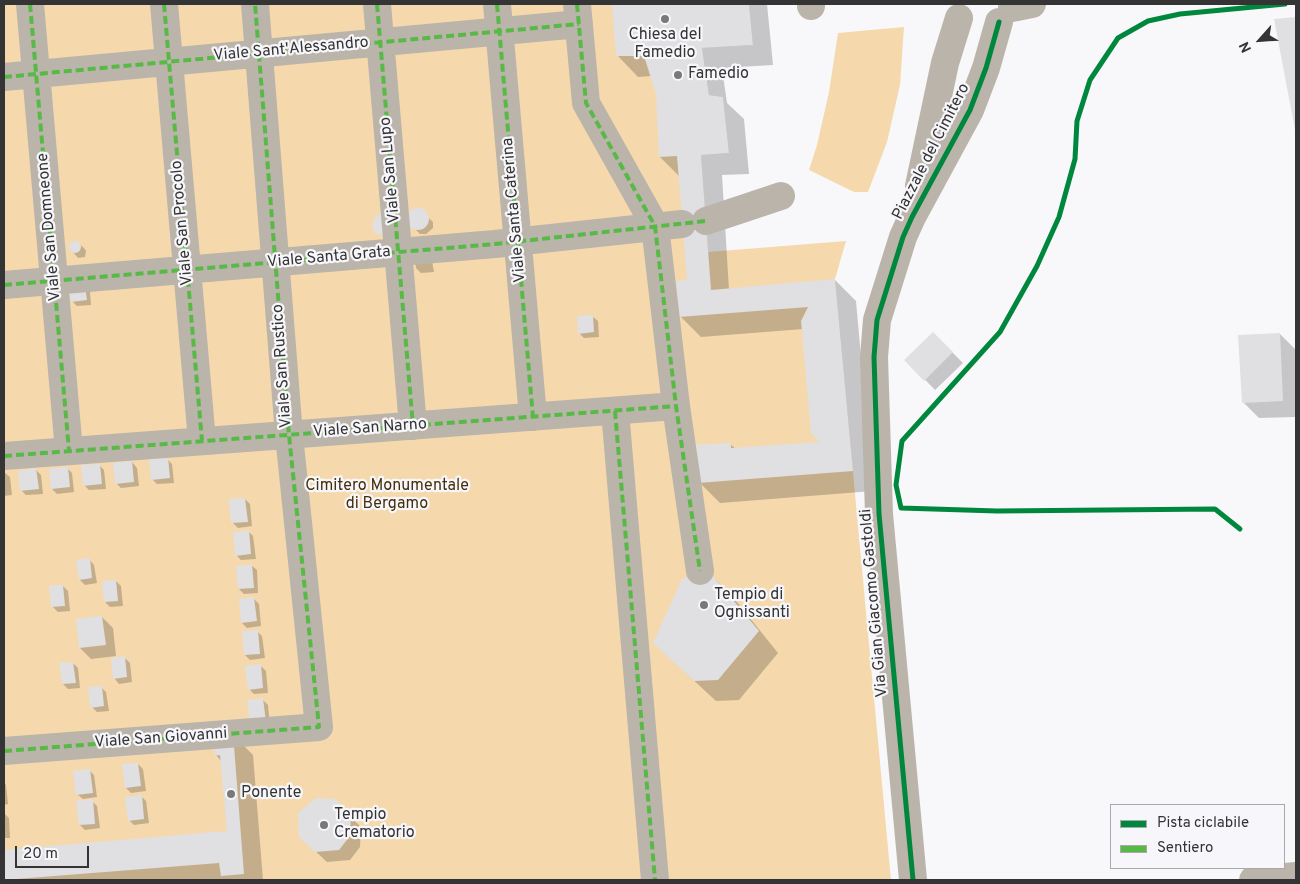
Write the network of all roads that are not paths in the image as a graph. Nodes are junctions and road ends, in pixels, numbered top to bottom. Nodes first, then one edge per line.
1 (30, 4) edge
2 (164, 4) edge
3 (254, 4) edge
4 (378, 4) edge
5 (497, 4) edge
6 (1014, 9) edge
7 (954, 11) edge
8 (578, 14) edge
9 (498, 31) junction
10 (380, 42) junction
11 (258, 54) junction
12 (169, 62) junction
13 (36, 74) junction
14 (4, 77) edge
15 (781, 196) dead end
16 (655, 226) junction
17 (908, 227) junction
18 (519, 242) junction
19 (398, 252) junction
20 (276, 262) junction
21 (187, 270) junction
22 (54, 281) junction
23 (4, 285) edge
24 (676, 406) junction
25 (615, 410) junction
26 (533, 417) junction
27 (413, 426) junction
28 (289, 435) junction
29 (202, 441) junction
30 (69, 451) junction
31 (4, 456) edge
32 (700, 571) dead end
33 (319, 727) joint
34 (4, 751) edge
35 (1296, 876) edge
36 (655, 880) edge
37 (913, 880) edge
38 (1253, 880) edge

1 - 13 street, Viale San Domneone
2 - 12 street, Viale San Procolo
3 - 11 street, Viale San Rustico
4 - 10 street, Viale San Lupo
5 - 9 street, Viale Santa Caterina
6 - 7 street, Piazzale del Cimitero
6 - 17 street, Piazzale del Cimitero
7 - 17 street, Piazzale del Cimitero
8 - 9 street, Viale Sant'Alessandro
8 - 16 street
9 - 10 street, Viale Sant'Alessandro
9 - 18 street, Viale Santa Caterina
10 - 11 street, Viale Sant'Alessandro
10 - 19 street, Viale San Lupo
11 - 12 street, Viale Sant'Alessandro
11 - 20 street, Viale San Rustico
12 - 13 street, Viale Sant'Alessandro
12 - 21 street, Viale San Procolo
13 - 14 street, Viale Sant'Alessandro
13 - 22 street, Viale San Domneone
15 - 16 street, Viale Santa Grata
16 - 18 street, Viale Santa Grata
16 - 24 street
17 - 37 street, Via Gian Giacomo Gastoldi
18 - 19 street, Viale Santa Grata
18 - 26 street, Viale Santa Caterina
19 - 20 street, Viale Santa Grata
19 - 27 street, Viale San Lupo
20 - 21 street, Viale Santa Grata
20 - 28 street, Viale San Rustico
21 - 22 street, Viale Santa Grata
21 - 29 street, Viale San Procolo
22 - 23 street, Viale Santa Grata
22 - 30 street, Viale San Domneone
24 - 25 street, Viale San Narno
24 - 32 street
25 - 26 street, Viale San Narno
25 - 36 street
26 - 27 street, Viale San Narno
27 - 28 street, Viale San Narno
28 - 29 street, Viale San Narno
28 - 33 street, Viale San Rustico
29 - 30 street, Viale San Narno
30 - 31 street, Viale San Narno
33 - 34 street, Viale San Giovanni
35 - 38 street

